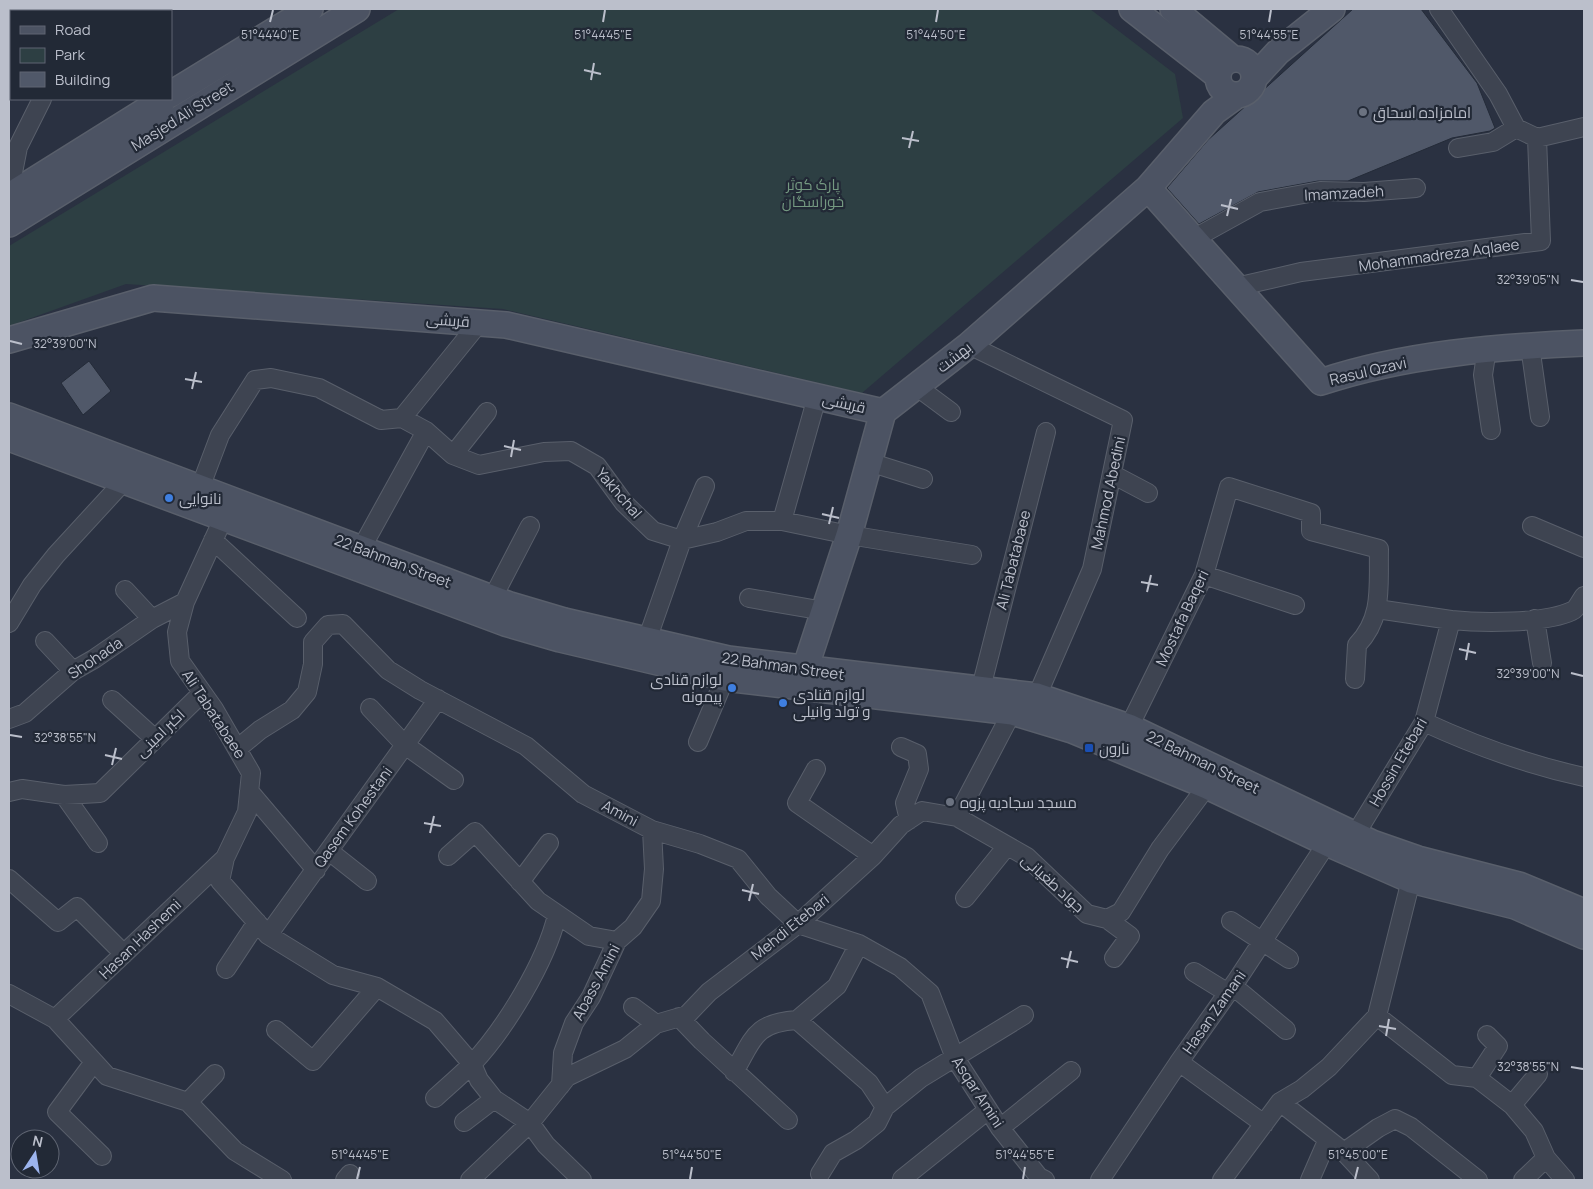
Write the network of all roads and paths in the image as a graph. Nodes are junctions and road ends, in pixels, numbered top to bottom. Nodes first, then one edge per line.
1 (310, 9) edge
2 (1132, 9) edge
3 (1173, 9) edge
4 (1332, 9) edge
5 (1438, 9) edge
6 (353, 10) edge
7 (1235, 76) junction
8 (172, 93) edge
9 (42, 100) edge
10 (162, 100) edge
11 (1584, 127) edge
12 (1516, 128) junction
13 (1537, 138) junction
14 (1458, 148) dead end
15 (1148, 188) junction
16 (1416, 188) dead end
17 (9, 194) edge
18 (9, 224) edge
19 (1193, 239) junction
20 (1236, 287) junction
21 (479, 323) junction
22 (9, 340) edge
23 (1584, 343) edge
24 (969, 345) junction
25 (1530, 346) junction
26 (1487, 348) junction
27 (916, 386) junction
28 (817, 397) junction
29 (487, 412) dead end
30 (883, 412) junction
31 (951, 412) dead end
32 (9, 416) edge
33 (1540, 417) dead end
34 (402, 418) junction
35 (1490, 430) dead end
36 (426, 431) junction
37 (1046, 432) dead end
38 (9, 438) edge
39 (453, 455) junction
40 (870, 462) junction
41 (1112, 474) junction
42 (923, 479) dead end
43 (125, 480) junction
44 (705, 486) dead end
45 (200, 488) junction
46 (1148, 494) dead end
47 (782, 521) junction
48 (530, 526) dead end
49 (1532, 526) dead end
50 (218, 530) junction
51 (849, 535) junction
52 (682, 540) junction
53 (1584, 548) edge
54 (361, 549) junction
55 (972, 555) dead end
56 (1204, 575) junction
57 (125, 590) dead end
58 (1584, 596) edge
59 (749, 598) dead end
60 (492, 599) junction
61 (185, 602) junction
62 (1295, 605) dead end
63 (1377, 609) junction
64 (824, 611) junction
65 (1579, 611) edge
66 (297, 618) dead end
67 (152, 619) junction
68 (1535, 619) junction
69 (1451, 620) junction
70 (9, 623) edge
71 (647, 640) junction
72 (45, 641) dead end
73 (612, 642) junction
74 (1542, 663) dead end
75 (805, 669) junction
76 (73, 671) junction
77 (725, 678) junction
78 (1355, 679) dead end
79 (981, 688) junction
80 (201, 694) junction
81 (1037, 696) junction
82 (438, 699) junction
83 (112, 700) dead end
84 (370, 708) dead end
85 (1012, 712) junction
86 (9, 719) edge
87 (1424, 722) junction
88 (1129, 727) junction
89 (155, 739) junction
90 (698, 742) dead end
91 (405, 745) junction
92 (901, 747) dead end
93 (237, 749) junction
94 (816, 768) dead end
95 (1584, 776) edge
96 (454, 780) dead end
97 (1207, 786) junction
98 (249, 791) junction
99 (9, 792) edge
100 (64, 795) junction
101 (957, 818) junction
102 (909, 820) junction
103 (652, 830) junction
104 (1355, 835) junction
105 (98, 843) dead end
106 (549, 843) dead end
107 (1327, 843) junction
108 (1007, 846) junction
109 (329, 851) junction
110 (448, 856) dead end
111 (873, 856) junction
112 (225, 858) junction
113 (316, 870) junction
114 (9, 879) edge
115 (1411, 880) junction
116 (367, 881) dead end
117 (520, 882) junction
118 (965, 898) dead end
119 (1584, 912) edge
120 (557, 915) junction
121 (1106, 920) junction
122 (1231, 921) dead end
123 (257, 922) junction
124 (798, 924) junction
125 (268, 935) junction
126 (1584, 936) edge
127 (617, 941) junction
128 (1262, 941) junction
129 (859, 944) junction
130 (124, 954) junction
131 (1114, 958) dead end
132 (1289, 959) dead end
133 (226, 969) dead end
134 (1194, 972) dead end
135 (377, 987) junction
136 (1230, 990) junction
137 (10, 999) edge
138 (633, 1007) dead end
139 (1024, 1015) dead end
140 (1377, 1016) junction
141 (679, 1017) junction
142 (55, 1019) junction
143 (797, 1020) junction
144 (656, 1024) junction
145 (276, 1030) dead end
146 (1286, 1030) dead end
147 (1487, 1035) dead end
148 (955, 1058) junction
149 (94, 1062) junction
150 (1179, 1062) junction
151 (472, 1064) junction
152 (1071, 1071) dead end
153 (734, 1072) junction
154 (215, 1074) dead end
155 (1538, 1074) dead end
156 (1477, 1078) junction
157 (561, 1085) junction
158 (434, 1098) dead end
159 (494, 1099) junction
160 (188, 1102) junction
161 (1280, 1102) junction
162 (1512, 1105) junction
163 (885, 1107) junction
164 (988, 1110) junction
165 (788, 1120) dead end
166 (464, 1122) dead end
167 (530, 1124) junction
168 (1264, 1124) junction
169 (1000, 1128) junction
170 (1327, 1141) junction
171 (1344, 1152) junction
172 (102, 1156) dead end
173 (1546, 1158) junction
174 (820, 1174) dead end
175 (902, 1179) edge
176 (282, 1180) edge
177 (470, 1180) edge
178 (582, 1180) edge
179 (1044, 1180) edge
180 (1100, 1180) edge
181 (1222, 1180) edge
182 (1310, 1180) edge
183 (1370, 1180) edge
184 (1478, 1180) edge
185 (1523, 1180) edge
186 (1564, 1180) edge

1 - 8 main road, Masjed Ali Street
2 - 7 main road
3 - 7 main road
4 - 7 main road
5 - 12 street
6 - 18 main road, Masjed Ali Street
7 - 15 main road, بهشت
9 - 17 street
10 - 17 main road, Masjed Ali Street
11 - 13 street
12 - 13 street
12 - 14 street
13 - 20 street, Mohammadreza Aqlaee
15 - 19 main road, Rasul Qzavi
15 - 24 main road, بهشت
16 - 19 street, Imamzadeh
19 - 20 main road, Rasul Qzavi
20 - 26 main road, Rasul Qzavi
21 - 22 main road, قریشی
21 - 28 main road, قریشی
21 - 34 street
23 - 25 main road, Rasul Qzavi
24 - 27 main road, بهشت
24 - 41 street, Mahmod Abedini
25 - 26 main road, Rasul Qzavi
25 - 33 street
26 - 35 street
27 - 30 main road, بهشت
27 - 31 street
28 - 30 main road, قریشی
28 - 47 street
29 - 39 street
30 - 40 main road
32 - 45 main road, 22 Bahman Street
34 - 36 street, Yakhchal
34 - 45 street, Yakhchal
36 - 39 street, Yakhchal
36 - 54 street
37 - 79 street, Ali Tabatabaee
38 - 43 main road, 22 Bahman Street
39 - 52 street, Yakhchal
40 - 42 street
40 - 51 main road
41 - 46 street
41 - 81 street, Mahmod Abedini
43 - 50 main road, 22 Bahman Street
43 - 70 street
44 - 52 street
45 - 54 main road, 22 Bahman Street
47 - 51 street
47 - 52 street
48 - 60 street
49 - 53 street
50 - 61 street, Ali Tabatabaee
50 - 66 street
50 - 73 main road, 22 Bahman Street
51 - 55 street
51 - 64 main road
52 - 71 street
54 - 60 main road, 22 Bahman Street
56 - 62 street
56 - 63 street, Mostafa Baqeri
56 - 88 street, Mostafa Baqeri
57 - 67 street
58 - 65 street
59 - 64 street
60 - 73 main road, 22 Bahman Street
61 - 67 street, Shohada
61 - 80 street, Ali Tabatabaee
63 - 69 street
63 - 78 street, Mostafa Baqeri
64 - 75 main road
65 - 68 street
67 - 76 street, Shohada
68 - 69 street
68 - 74 street
69 - 87 street, Hossin Etebari
71 - 73 main road, 22 Bahman Street
71 - 75 main road, 22 Bahman Street
72 - 76 street
73 - 77 main road, 22 Bahman Street
75 - 79 main road, 22 Bahman Street
76 - 86 street, Shohada
77 - 85 main road, 22 Bahman Street
77 - 90 street
79 - 81 main road, 22 Bahman Street
80 - 89 street, اکبر امینی
80 - 93 street, Ali Tabatabaee
81 - 88 main road, 22 Bahman Street
82 - 91 street, Qasem Kohestani
82 - 93 street, Amini
82 - 103 street, Amini
83 - 89 street
84 - 91 street
85 - 97 main road, 22 Bahman Street
85 - 101 street
87 - 95 street
87 - 104 street, Hossin Etebari
88 - 104 main road, 22 Bahman Street
89 - 100 street, اکبر امینی
91 - 96 street
91 - 109 street, Qasem Kohestani
92 - 102 street
93 - 98 street, Ali Tabatabaee
94 - 111 street
97 - 107 main road, 22 Bahman Street
97 - 121 street
98 - 112 street, Ali Tabatabaee
98 - 113 street
99 - 100 street, اکبر امینی
100 - 105 street
101 - 102 street, Mehdi Etebari
101 - 108 street, جواد طغیانی
102 - 111 street, Mehdi Etebari
103 - 124 street, Amini
103 - 127 street, Abass Amini
104 - 119 main road, 22 Bahman Street
106 - 117 street
107 - 115 main road, 22 Bahman Street
107 - 128 street, Hasan Zamani
108 - 118 street
108 - 121 street, جواد طغیانی
109 - 113 street, Qasem Kohestani
109 - 116 street
110 - 117 street
111 - 124 street, Mehdi Etebari
112 - 123 street, Ali Tabatabaee
112 - 130 street, Hasan Hashemi
113 - 125 street, Qasem Kohestani
114 - 130 street
115 - 126 main road, 22 Bahman Street
115 - 140 street
117 - 120 street
120 - 127 street
120 - 151 street
121 - 131 street, جواد طغیانی
122 - 128 street
123 - 125 street, Ali Tabatabaee
123 - 133 street
124 - 129 street, Asqar Amini
124 - 141 street, Mehdi Etebari
125 - 135 street, Ali Tabatabaee
127 - 157 street, Abass Amini
128 - 132 street
128 - 136 street, Hasan Zamani
129 - 143 street
129 - 148 street, Asqar Amini
130 - 142 street, Hasan Hashemi
134 - 136 street
135 - 145 street
135 - 151 street, Ali Tabatabaee
136 - 146 street
136 - 150 street, Hasan Zamani
137 - 142 street
138 - 144 street
139 - 148 street
140 - 156 street
140 - 161 street
141 - 144 street, Mehdi Etebari
141 - 153 street
142 - 149 street
143 - 153 street
143 - 163 street
144 - 157 street, Mehdi Etebari
147 - 156 street
148 - 163 street
148 - 164 street, Asqar Amini
149 - 160 street
149 - 172 street
150 - 168 street
150 - 180 street, Hasan Zamani
151 - 158 street
151 - 159 street, Ali Tabatabaee
152 - 169 street
153 - 165 street
154 - 160 street
155 - 162 street
156 - 162 street
157 - 167 street, Mehdi Etebari
159 - 166 street
159 - 167 street, Ali Tabatabaee
160 - 176 street
161 - 168 street
161 - 170 street
162 - 173 street
163 - 174 street
164 - 169 street, Asqar Amini
164 - 175 street
167 - 177 street, Mehdi Etebari
167 - 178 street, Ali Tabatabaee
168 - 181 street
169 - 179 street, Asqar Amini
170 - 171 street
170 - 182 street
171 - 183 street
171 - 184 street
173 - 185 street
173 - 186 street

